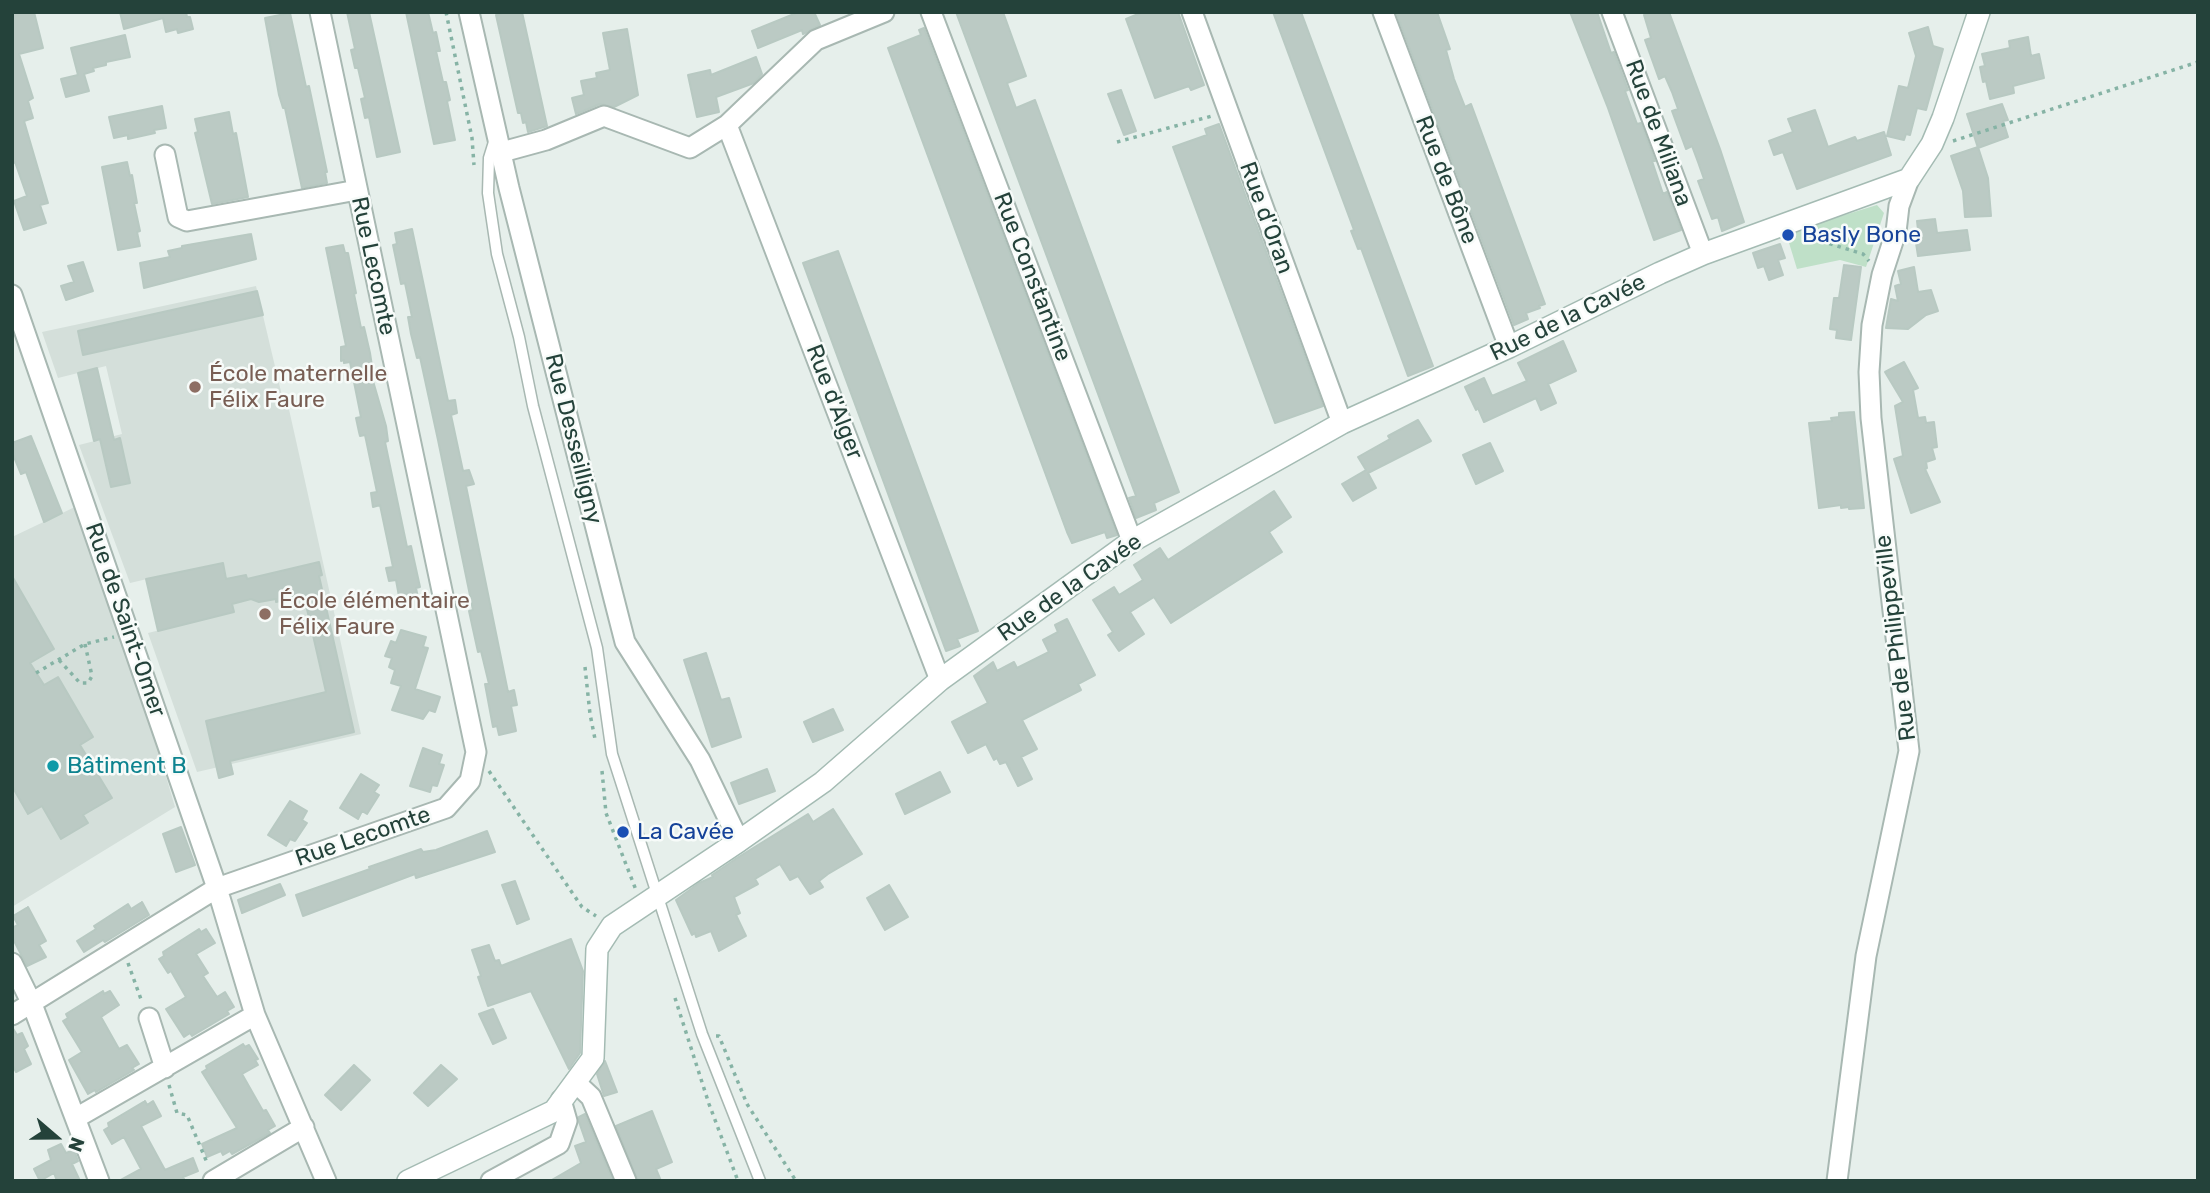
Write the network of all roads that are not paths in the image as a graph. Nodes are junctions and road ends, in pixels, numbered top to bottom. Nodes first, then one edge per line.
1 (320, 12) edge
2 (469, 12) edge
3 (884, 12) edge
4 (932, 12) edge
5 (1192, 12) edge
6 (1383, 12) edge
7 (1612, 12) edge
8 (1979, 12) edge
9 (727, 125) junction
10 (499, 144) junction
11 (166, 155) dead end
12 (1909, 179) junction
13 (357, 190) junction
14 (1703, 254) junction
15 (12, 295) edge
16 (1509, 347) junction
17 (1342, 423) junction
18 (1132, 541) junction
19 (940, 680) junction
20 (739, 841) junction
21 (217, 888) junction
22 (658, 897) junction
23 (12, 963) edge
24 (32, 1004) junction
25 (12, 1015) edge
26 (255, 1015) junction
27 (149, 1018) road end
28 (165, 1068) junction
29 (575, 1082) junction
30 (561, 1100) junction
31 (76, 1118) junction
32 (304, 1127) junction
33 (214, 1180) edge
34 (99, 1181) edge
35 (326, 1181) edge
36 (408, 1181) edge
37 (491, 1181) edge
38 (626, 1181) edge
39 (760, 1181) edge
40 (1837, 1181) edge

1 - 13 street, Rue Lecomte
2 - 10 street, Rue Desseilligny
3 - 9 street
4 - 18 street, Rue Constantine
5 - 17 street, Rue d'Oran
6 - 16 street, Rue de Bône
7 - 14 street, Rue de Miliana
8 - 12 street
9 - 10 street
9 - 19 street, Rue d'Alger
10 - 20 street, Rue Desseilligny
10 - 22 lane
11 - 13 street
12 - 14 street, Rue de la Cavée
12 - 40 street, Rue de Philippeville
13 - 21 street, Rue Lecomte
14 - 16 street, Rue de la Cavée
15 - 21 street, Rue de Saint-Omer
16 - 17 street, Rue de la Cavée
17 - 18 street, Rue de la Cavée
18 - 19 street, Rue de la Cavée
19 - 20 street, Rue de la Cavée
20 - 22 street, Rue de la Cavée
21 - 24 street, Rue Lecomte
21 - 26 street, Rue de Saint-Omer
22 - 29 street, Rue de la Cavée
22 - 39 lane
23 - 24 street
24 - 25 street, Rue Lecomte
24 - 31 street
26 - 28 street
26 - 32 street, Rue de Saint-Omer
27 - 28 street
28 - 31 street
29 - 30 street
29 - 38 street
30 - 36 street
30 - 37 street
31 - 34 street
32 - 33 street
32 - 35 street, Rue de Saint-Omer

